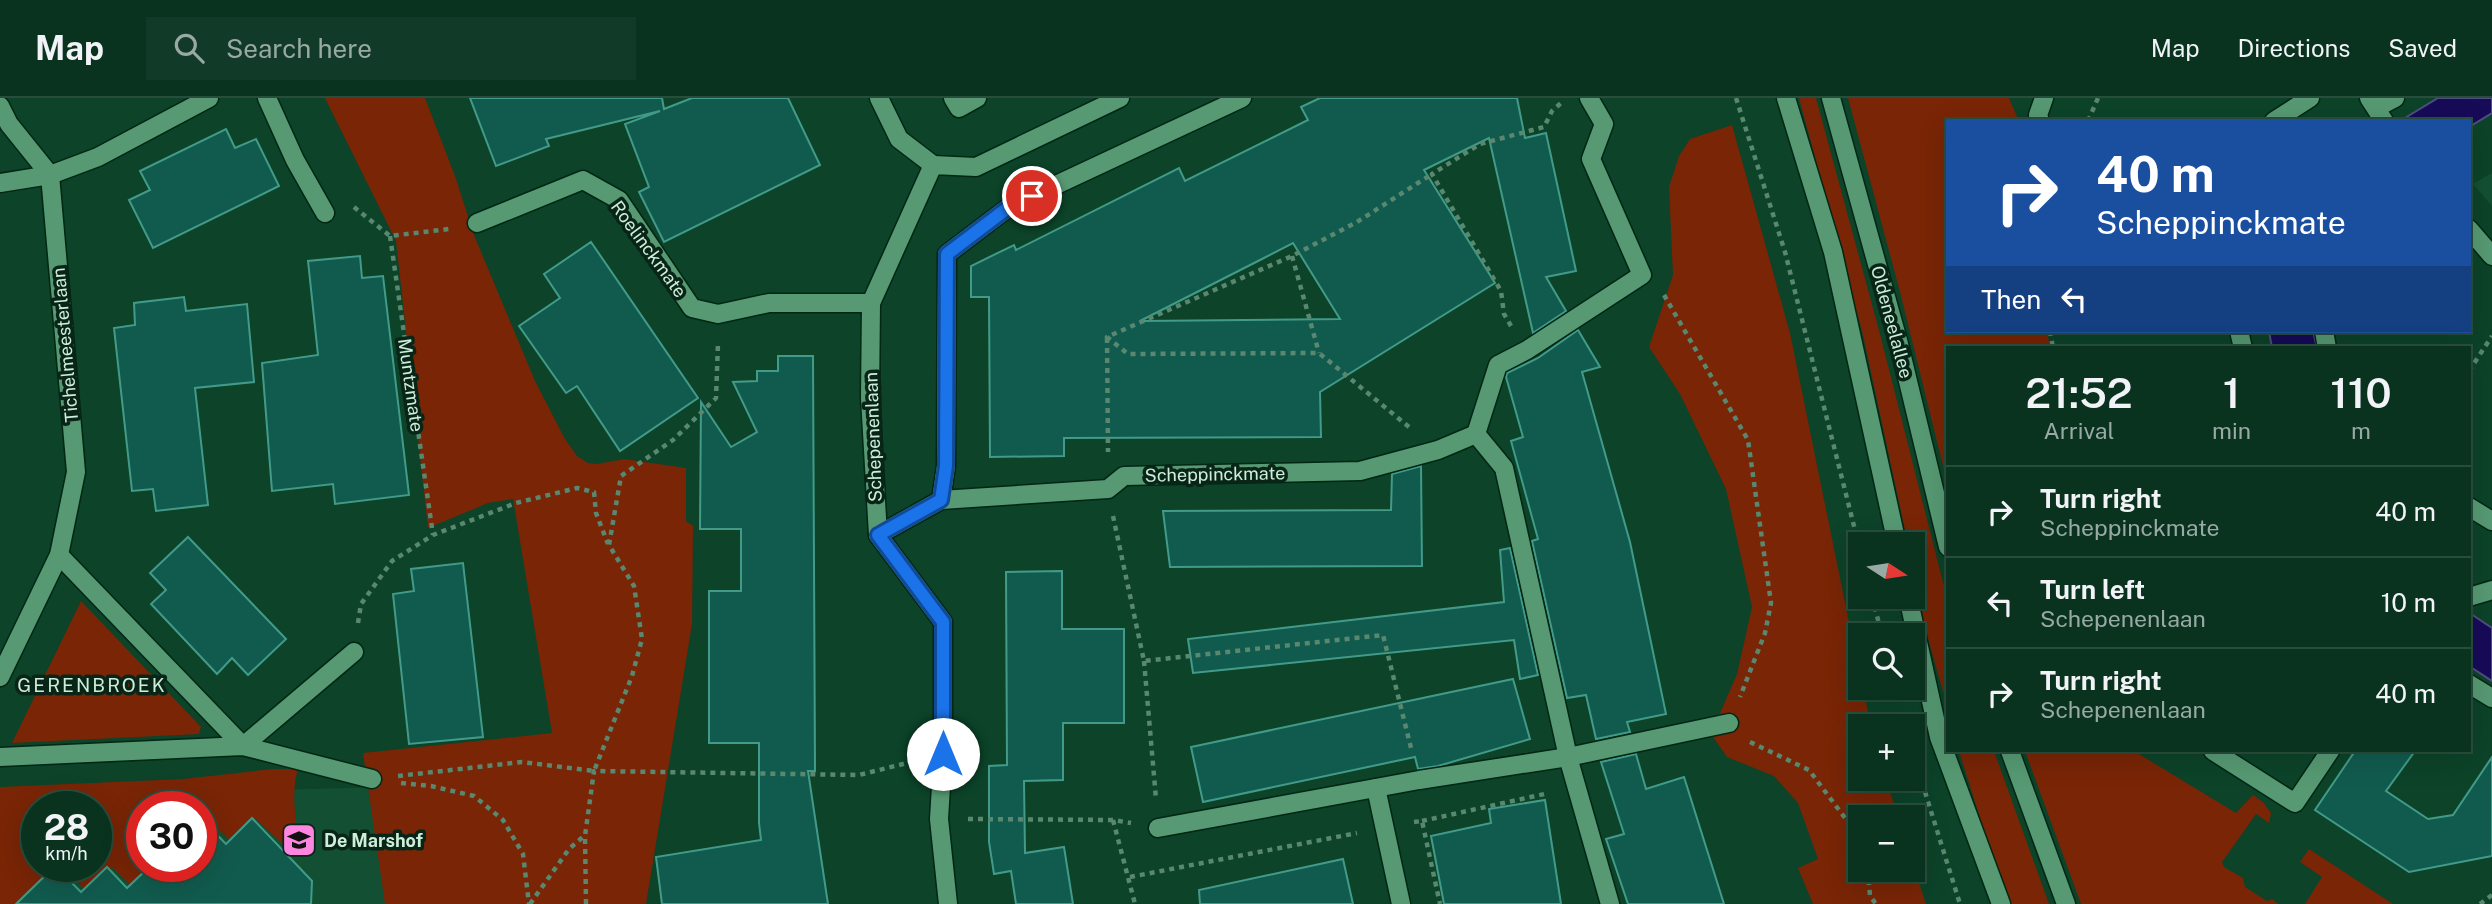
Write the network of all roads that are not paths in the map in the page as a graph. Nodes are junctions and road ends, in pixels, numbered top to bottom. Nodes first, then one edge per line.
1 (209, 98) edge
2 (267, 98) edge
3 (879, 98) edge
4 (953, 98) edge
5 (977, 98) edge
6 (1121, 98) edge
7 (1242, 98) edge
8 (1590, 98) edge
9 (1786, 98) edge
10 (1831, 98) edge
11 (2044, 98) edge
12 (2310, 98) edge
13 (2395, 98) edge
14 (0, 106) edge
15 (2376, 109) edge
16 (2039, 119) edge
17 (2277, 119) edge
18 (933, 165) junction
19 (50, 175) junction
20 (0, 183) edge
21 (326, 213) road end
22 (477, 223) road end
23 (2471, 231) edge
24 (2492, 256) edge
25 (871, 303) junction
26 (1476, 434) junction
27 (941, 500) junction
28 (2471, 508) edge
29 (2492, 521) edge
30 (1894, 532) edge
31 (878, 535) junction
32 (1946, 539) edge
33 (58, 555) junction
34 (2492, 590) edge
35 (2471, 596) edge
36 (1911, 609) edge
37 (354, 652) road end
38 (0, 677) edge
39 (2471, 685) edge
40 (2492, 698) edge
41 (1729, 723) road end
42 (243, 746) junction
43 (2010, 752) edge
44 (2215, 752) edge
45 (2329, 752) edge
46 (1568, 757) junction
47 (0, 758) edge
48 (372, 779) road end
49 (1376, 788) junction
50 (1158, 828) road end
51 (948, 904) edge
52 (1401, 904) edge
53 (1610, 904) edge
54 (2001, 904) edge
55 (2066, 904) edge

1 - 19 street
2 - 21 street
3 - 18 street
4 - 5 street
6 - 18 street
7 - 27 street
8 - 26 street
9 - 30 street
10 - 32 street, Oldeneelallee
11 - 16 street
12 - 17 street
13 - 15 street
14 - 19 street
18 - 25 street, Schepenenlaan
19 - 20 street
19 - 33 street, Tichelmeesterlaan
22 - 25 street, Roelinckmate
23 - 24 street
25 - 31 street, Schepenenlaan
26 - 27 street, Scheppinckmate
26 - 46 street
27 - 31 street, Scheppinckmate
28 - 29 street
31 - 51 street
33 - 38 street, Tichelmeesterlaan
33 - 42 street
34 - 35 street
36 - 54 street
37 - 42 street
39 - 40 street
41 - 46 street
42 - 47 street
42 - 48 street
43 - 55 street
44 - 45 street
46 - 49 street
46 - 53 street
49 - 50 street
49 - 52 street

